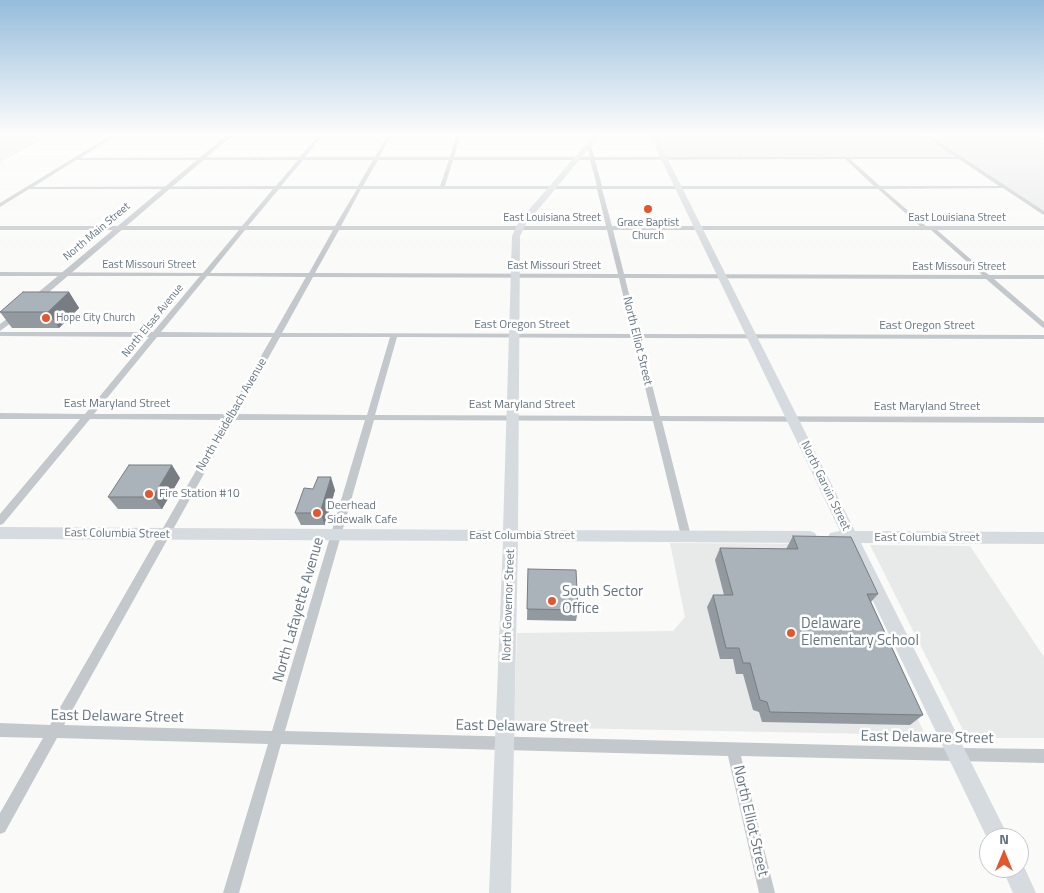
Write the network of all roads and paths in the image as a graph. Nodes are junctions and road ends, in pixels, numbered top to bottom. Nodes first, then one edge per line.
1 (48, 176) edge
2 (181, 176) edge
3 (287, 176) edge
4 (368, 176) edge
5 (446, 176) edge
6 (563, 176) edge
7 (596, 176) edge
8 (672, 176) edge
9 (865, 176) edge
10 (988, 176) edge
11 (1005, 187) junction
12 (28, 188) junction
13 (166, 188) junction
14 (277, 188) junction
15 (360, 188) junction
16 (442, 188) junction
17 (552, 188) junction
18 (599, 188) junction
19 (678, 188) junction
20 (879, 188) junction
21 (0, 206) edge
22 (1044, 213) edge
23 (0, 228) edge
24 (119, 228) junction
25 (243, 228) junction
26 (337, 228) junction
27 (519, 228) junction
28 (610, 228) junction
29 (698, 228) junction
30 (928, 228) junction
31 (1044, 228) edge
32 (0, 274) edge
33 (64, 274) junction
34 (204, 275) junction
35 (310, 275) junction
36 (516, 276) junction
37 (621, 276) junction
38 (722, 276) junction
39 (986, 277) junction
40 (1044, 277) edge
41 (1044, 326) edge
42 (0, 328) edge
43 (0, 334) edge
44 (155, 335) junction
45 (277, 335) junction
46 (394, 336) junction
47 (515, 336) junction
48 (636, 336) junction
49 (752, 337) junction
50 (1044, 337) edge
51 (0, 416) edge
52 (87, 416) junction
53 (230, 417) junction
54 (369, 418) junction
55 (513, 418) junction
56 (656, 418) junction
57 (792, 419) junction
58 (1044, 420) edge
59 (0, 521) edge
60 (0, 533) edge
61 (163, 535) junction
62 (336, 535) junction
63 (511, 536) junction
64 (686, 536) junction
65 (851, 538) junction
66 (1044, 538) edge
67 (0, 730) edge
68 (53, 732) junction
69 (277, 737) junction
70 (504, 742) junction
71 (733, 749) junction
72 (958, 755) junction
73 (1044, 756) edge
74 (0, 827) edge
75 (993, 828) edge
76 (1018, 878) edge
77 (230, 893) edge
78 (500, 893) edge
79 (767, 893) edge
80 (1026, 893) edge

1 - 12 street
2 - 13 street, North Main Street
3 - 14 street, North Elsas Avenue
4 - 15 street, North Heidelbach Avenue
5 - 16 street
6 - 17 main road
7 - 18 street, North Elliot Street
8 - 19 main road, North Garvin Street
9 - 20 street
10 - 11 street
11 - 20 street
11 - 22 street
12 - 13 street
12 - 21 street
13 - 14 street
13 - 24 street, North Main Street
14 - 15 street
14 - 25 street, North Elsas Avenue
15 - 16 street
15 - 26 street, North Heidelbach Avenue
16 - 17 street
17 - 18 street
17 - 27 main road
18 - 19 street
18 - 28 street, North Elliot Street
19 - 20 street
19 - 29 main road, North Garvin Street
20 - 30 street
23 - 24 street, East Louisiana Street
24 - 25 street, East Louisiana Street
24 - 33 street, North Main Street
25 - 26 street, East Louisiana Street
25 - 34 street, North Elsas Avenue
26 - 27 street, East Louisiana Street
26 - 35 street, North Heidelbach Avenue
27 - 28 street, East Louisiana Street
27 - 36 main road, North Governor Street
28 - 29 street, East Louisiana Street
28 - 37 street, North Elliot Street
29 - 30 street, East Louisiana Street
29 - 38 main road, North Garvin Street
30 - 31 street, East Louisiana Street
30 - 39 street
32 - 33 street, East Missouri Street
33 - 34 street, East Missouri Street
33 - 42 street, North Main Street
34 - 35 street, East Missouri Street
34 - 44 street, North Elsas Avenue
35 - 36 street, East Missouri Street
35 - 45 street, North Heidelbach Avenue
36 - 37 street, East Missouri Street
36 - 47 main road, North Governor Street
37 - 38 street, East Missouri Street
37 - 48 street, North Elliot Street
38 - 39 street, East Missouri Street
38 - 49 main road, North Garvin Street
39 - 40 street, East Missouri Street
39 - 41 street
43 - 44 street, East Oregon Street
44 - 45 street, East Oregon Street
44 - 52 street, North Elsas Avenue
45 - 46 street, East Oregon Street
45 - 53 street, North Heidelbach Avenue
46 - 47 street, East Oregon Street
46 - 54 street, North Lafayette Avenue
47 - 48 street, East Oregon Street
47 - 55 main road, North Governor Street
48 - 49 street, East Oregon Street
48 - 56 street, North Elliot Street
49 - 50 street, East Oregon Street
49 - 57 main road, North Garvin Street
51 - 52 street, East Maryland Street
52 - 53 street, East Maryland Street
52 - 59 street, North Elsas Avenue
53 - 54 street, East Maryland Street
53 - 61 street, North Heidelbach Avenue
54 - 55 street, East Maryland Street
54 - 62 street, North Lafayette Avenue
55 - 56 street, East Maryland Street
55 - 63 main road, North Governor Street
56 - 57 street, East Maryland Street
56 - 64 street, North Elliot Street
57 - 58 street, East Maryland Street
57 - 65 main road, North Garvin Street
60 - 61 main road, East Columbia Street
61 - 62 main road, East Columbia Street
61 - 68 street, North Heidelbach Avenue
62 - 63 main road, East Columbia Street
62 - 69 street, North Lafayette Avenue
63 - 64 main road, East Columbia Street
63 - 70 main road, North Governor Street
64 - 65 main road, East Columbia Street
65 - 66 main road, East Columbia Street
65 - 72 main road, North Garvin Street
67 - 68 street, East Delaware Street
68 - 69 street, East Delaware Street
68 - 74 street, North Heidelbach Avenue
69 - 70 street, East Delaware Street
69 - 77 street, North Lafayette Avenue
70 - 71 street, East Delaware Street
70 - 78 main road, North Governor Street
71 - 72 street, East Delaware Street
71 - 79 street, North Elliot Street
72 - 73 street, East Delaware Street
72 - 75 main road, North Garvin Street
76 - 80 main road

